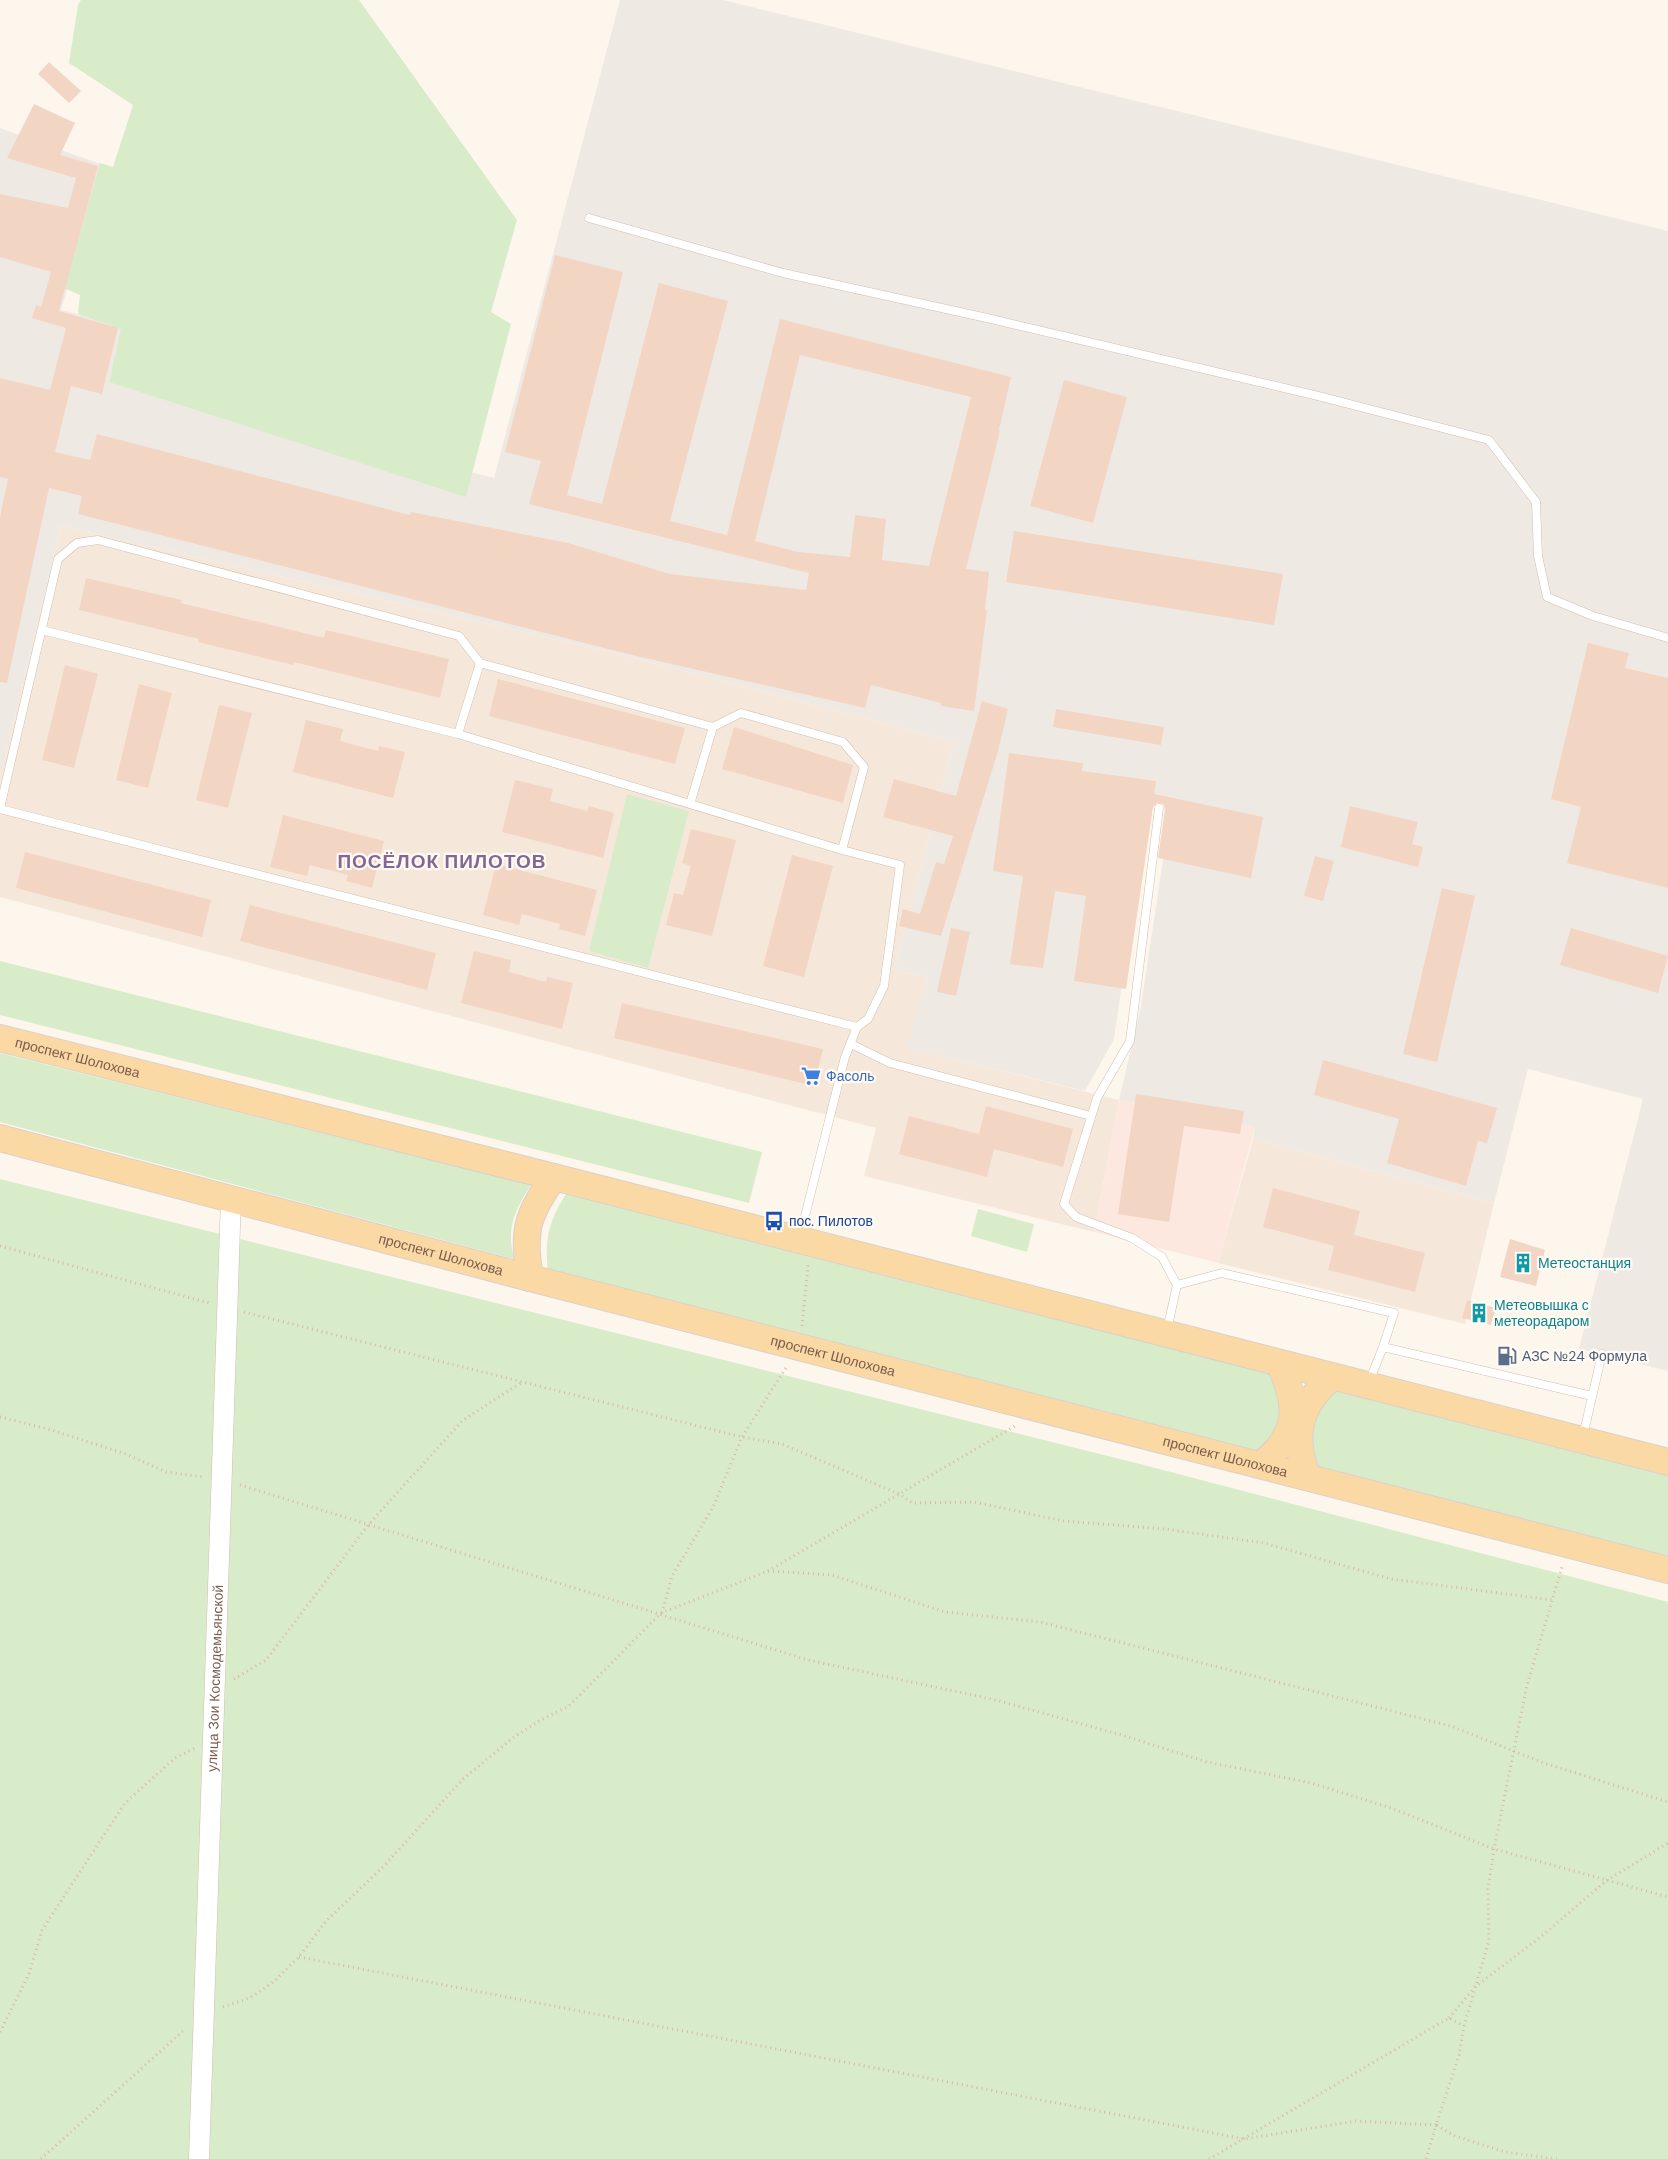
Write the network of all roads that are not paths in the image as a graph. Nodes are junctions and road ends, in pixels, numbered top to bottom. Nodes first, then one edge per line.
1 (588, 218) dead end
2 (42, 630) junction
3 (1668, 638) edge
4 (480, 664) junction
5 (713, 727) junction
6 (458, 734) junction
7 (690, 804) junction
8 (0, 808) edge
9 (1159, 808) dead end
10 (842, 850) junction
11 (857, 1027) junction
12 (0, 1038) edge
13 (850, 1044) junction
14 (1091, 1116) junction
15 (0, 1138) edge
16 (554, 1177) junction
17 (231, 1197) junction
18 (805, 1242) junction
19 (530, 1278) junction
20 (1177, 1285) junction
21 (1166, 1334) junction
22 (1384, 1347) junction
23 (1602, 1354) dead end
24 (1279, 1363) junction
25 (1332, 1377) junction
26 (1367, 1386) junction
27 (1592, 1396) junction
28 (1582, 1440) junction
29 (1668, 1462) edge
30 (1260, 1465) junction
31 (1308, 1477) junction
32 (1668, 1570) edge
33 (199, 2159) edge

1 - 3 lane
2 - 4 lane
2 - 6 lane
2 - 8 lane
4 - 5 lane
4 - 6 lane
5 - 7 lane
5 - 10 lane
6 - 7 lane
7 - 10 lane
8 - 11 lane
9 - 14 lane
10 - 11 lane
11 - 13 lane
12 - 16 main road, проспект Шолохова
13 - 14 lane
13 - 18 lane
14 - 20 lane
15 - 17 main road, проспект Шолохова
16 - 18 main road, проспект Шолохова
16 - 19 main road
17 - 19 main road, проспект Шолохова
17 - 33 street, улица Зои Космодемьянской
18 - 21 main road, проспект Шолохова
19 - 30 main road, проспект Шолохова
20 - 21 lane
20 - 22 lane
21 - 24 main road, проспект Шолохова
22 - 26 lane
22 - 27 lane
23 - 27 lane
24 - 25 main road, проспект Шолохова
24 - 30 main road
25 - 26 main road, проспект Шолохова
25 - 31 main road
26 - 28 main road, проспект Шолохова
27 - 28 lane
28 - 29 main road, проспект Шолохова
30 - 31 main road, проспект Шолохова
31 - 32 main road, проспект Шолохова

